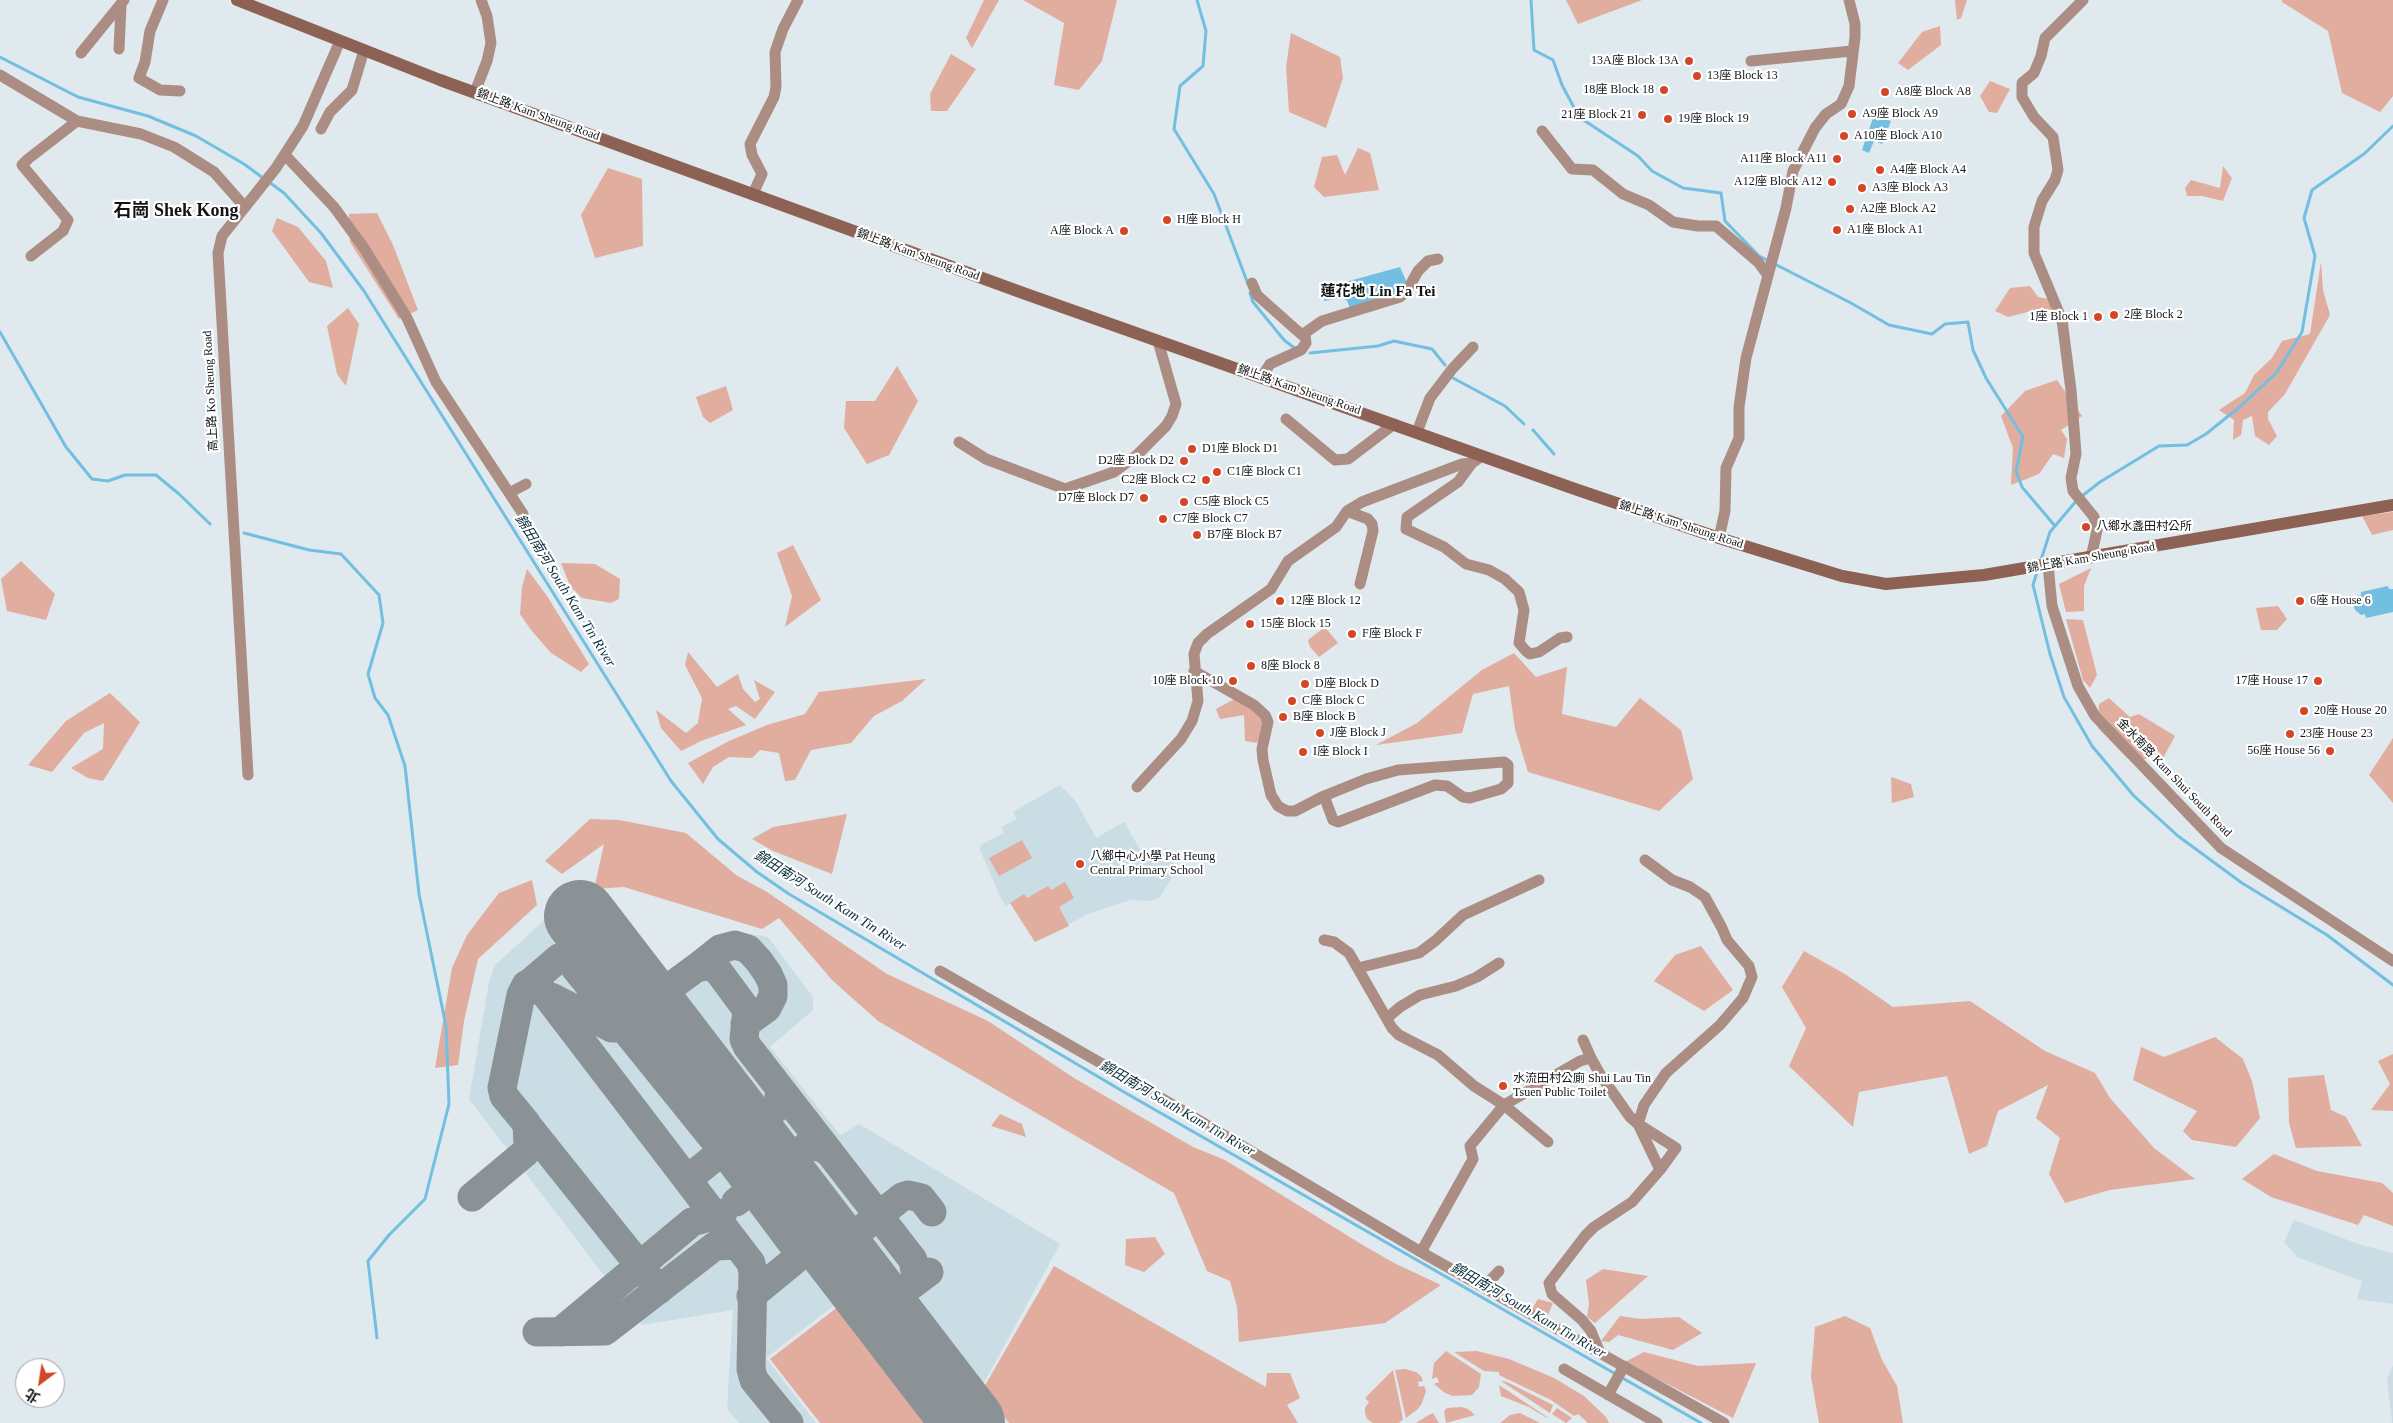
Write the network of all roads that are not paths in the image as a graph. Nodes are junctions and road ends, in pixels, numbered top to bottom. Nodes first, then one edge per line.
1 (163, 0) edge
2 (237, 0) edge
3 (481, 0) edge
4 (798, 0) edge
5 (1849, 0) edge
6 (2083, 0) edge
7 (123, 2) edge
8 (340, 41) junction
9 (119, 49) dead end
10 (364, 50) junction
11 (1852, 51) junction
12 (81, 53) dead end
13 (1751, 61) dead end
14 (0, 75) edge
15 (180, 91) dead end
16 (475, 92) junction
17 (77, 121) junction
18 (321, 129) dead end
19 (1542, 131) dead end
20 (282, 160) junction
21 (753, 194) junction
22 (244, 206) junction
23 (31, 256) dead end
24 (1438, 259) dead end
25 (1769, 267) junction
26 (1252, 283) dead end
27 (1305, 334) junction
28 (1158, 341) junction
29 (1473, 347) dead end
30 (1262, 377) junction
31 (1286, 420) dead end
32 (1394, 424) junction
33 (1417, 432) junction
34 (959, 442) dead end
35 (1477, 459) junction
36 (526, 484) dead end
37 (509, 493) junction
38 (2393, 505) edge
39 (1347, 511) junction
40 (523, 514) dead end
41 (1719, 538) junction
42 (2091, 558) junction
43 (2046, 565) junction
44 (1360, 584) dead end
45 (1567, 637) dead end
46 (1194, 671) junction
47 (248, 775) dead end
48 (1137, 787) dead end
49 (1324, 796) junction
50 (1645, 860) dead end
51 (1539, 880) dead end
52 (1324, 940) dead end
53 (2393, 961) edge
54 (1499, 963) dead end
55 (1358, 968) junction
56 (940, 971) dead end
57 (1387, 1018) junction
58 (1582, 1040) dead end
59 (1591, 1058) junction
60 (1504, 1105) junction
61 (1638, 1124) junction
62 (1548, 1142) dead end
63 (1660, 1170) junction
64 (1421, 1252) junction
65 (1499, 1271) dead end
66 (1484, 1287) junction
67 (1600, 1353) junction
68 (1624, 1366) junction
69 (1564, 1369) dead end
70 (1608, 1395) junction
71 (1657, 1423) edge
72 (1724, 1423) edge

1 - 15 street
2 - 8 main road, 錦上路 Kam Sheung Road
3 - 16 street
4 - 21 street
5 - 11 street
6 - 42 street
7 - 9 street
7 - 12 street
8 - 10 main road, 錦上路 Kam Sheung Road
8 - 20 street, 高上路 Ko Sheung Road
10 - 16 main road, 錦上路 Kam Sheung Road
10 - 18 street
11 - 13 street
11 - 25 street
14 - 17 street
16 - 21 main road, 錦上路 Kam Sheung Road
17 - 22 street
17 - 23 street
19 - 25 street
20 - 22 street, 高上路 Ko Sheung Road
20 - 37 street
21 - 28 main road, 錦上路 Kam Sheung Road
22 - 47 street, 高上路 Ko Sheung Road
24 - 27 street
25 - 41 street
26 - 27 street
27 - 30 street
28 - 30 main road, 錦上路 Kam Sheung Road
28 - 34 street
29 - 33 street
30 - 32 main road, 錦上路 Kam Sheung Road
31 - 32 street
32 - 33 main road, 錦上路 Kam Sheung Road
33 - 35 main road, 錦上路 Kam Sheung Road
35 - 39 street
35 - 41 main road, 錦上路 Kam Sheung Road
35 - 45 street
36 - 37 street
37 - 40 street
38 - 42 main road, 錦上路 Kam Sheung Road
39 - 44 street
39 - 46 street
41 - 43 main road, 錦上路 Kam Sheung Road
42 - 43 main road, 錦上路 Kam Sheung Road
43 - 53 street, 金水南路 Kam Shui South Road
46 - 48 street
46 - 49 street
49 - 49 street
50 - 61 street
51 - 55 street
52 - 55 street
54 - 57 street
55 - 57 street
56 - 64 street
57 - 60 street
58 - 59 street
59 - 60 street
59 - 61 street
60 - 62 street
60 - 64 street
61 - 63 street
61 - 63 street
63 - 67 street
64 - 66 street
65 - 66 street
66 - 67 street
67 - 68 street
68 - 70 street
68 - 72 street
69 - 70 street
70 - 71 street

